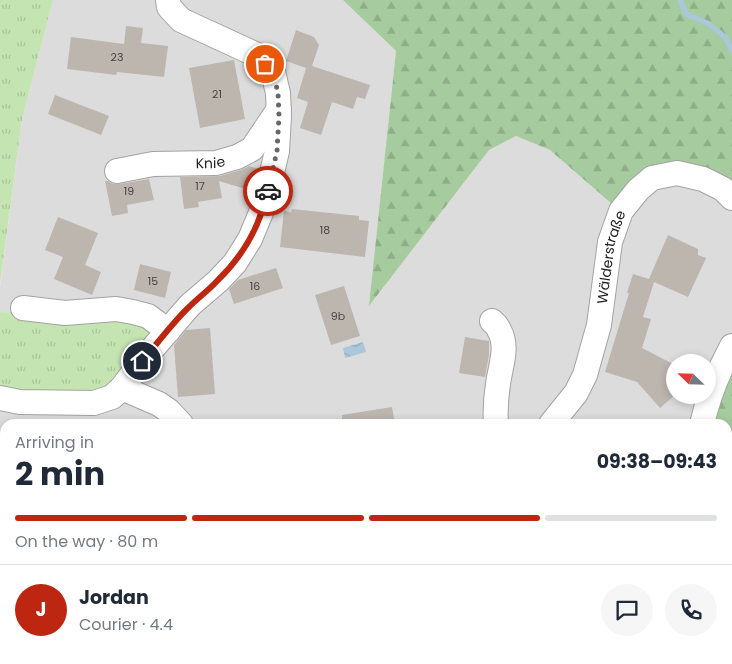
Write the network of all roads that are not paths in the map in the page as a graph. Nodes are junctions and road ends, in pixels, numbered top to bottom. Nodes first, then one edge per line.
1 (168, 0) edge
2 (279, 109) junction
3 (117, 171) dead end
4 (732, 198) edge
5 (23, 308) dead end
6 (492, 321) dead end
7 (168, 330) junction
8 (732, 346) edge
9 (122, 388) junction
10 (0, 398) edge
11 (176, 419) edge
12 (496, 419) edge
13 (555, 419) edge
14 (703, 419) edge

1 - 2 street
2 - 3 street, Knie
2 - 7 street
4 - 13 street, Wälderstraße
5 - 7 street
6 - 12 street
7 - 9 street
8 - 14 street
9 - 10 street
9 - 11 street

